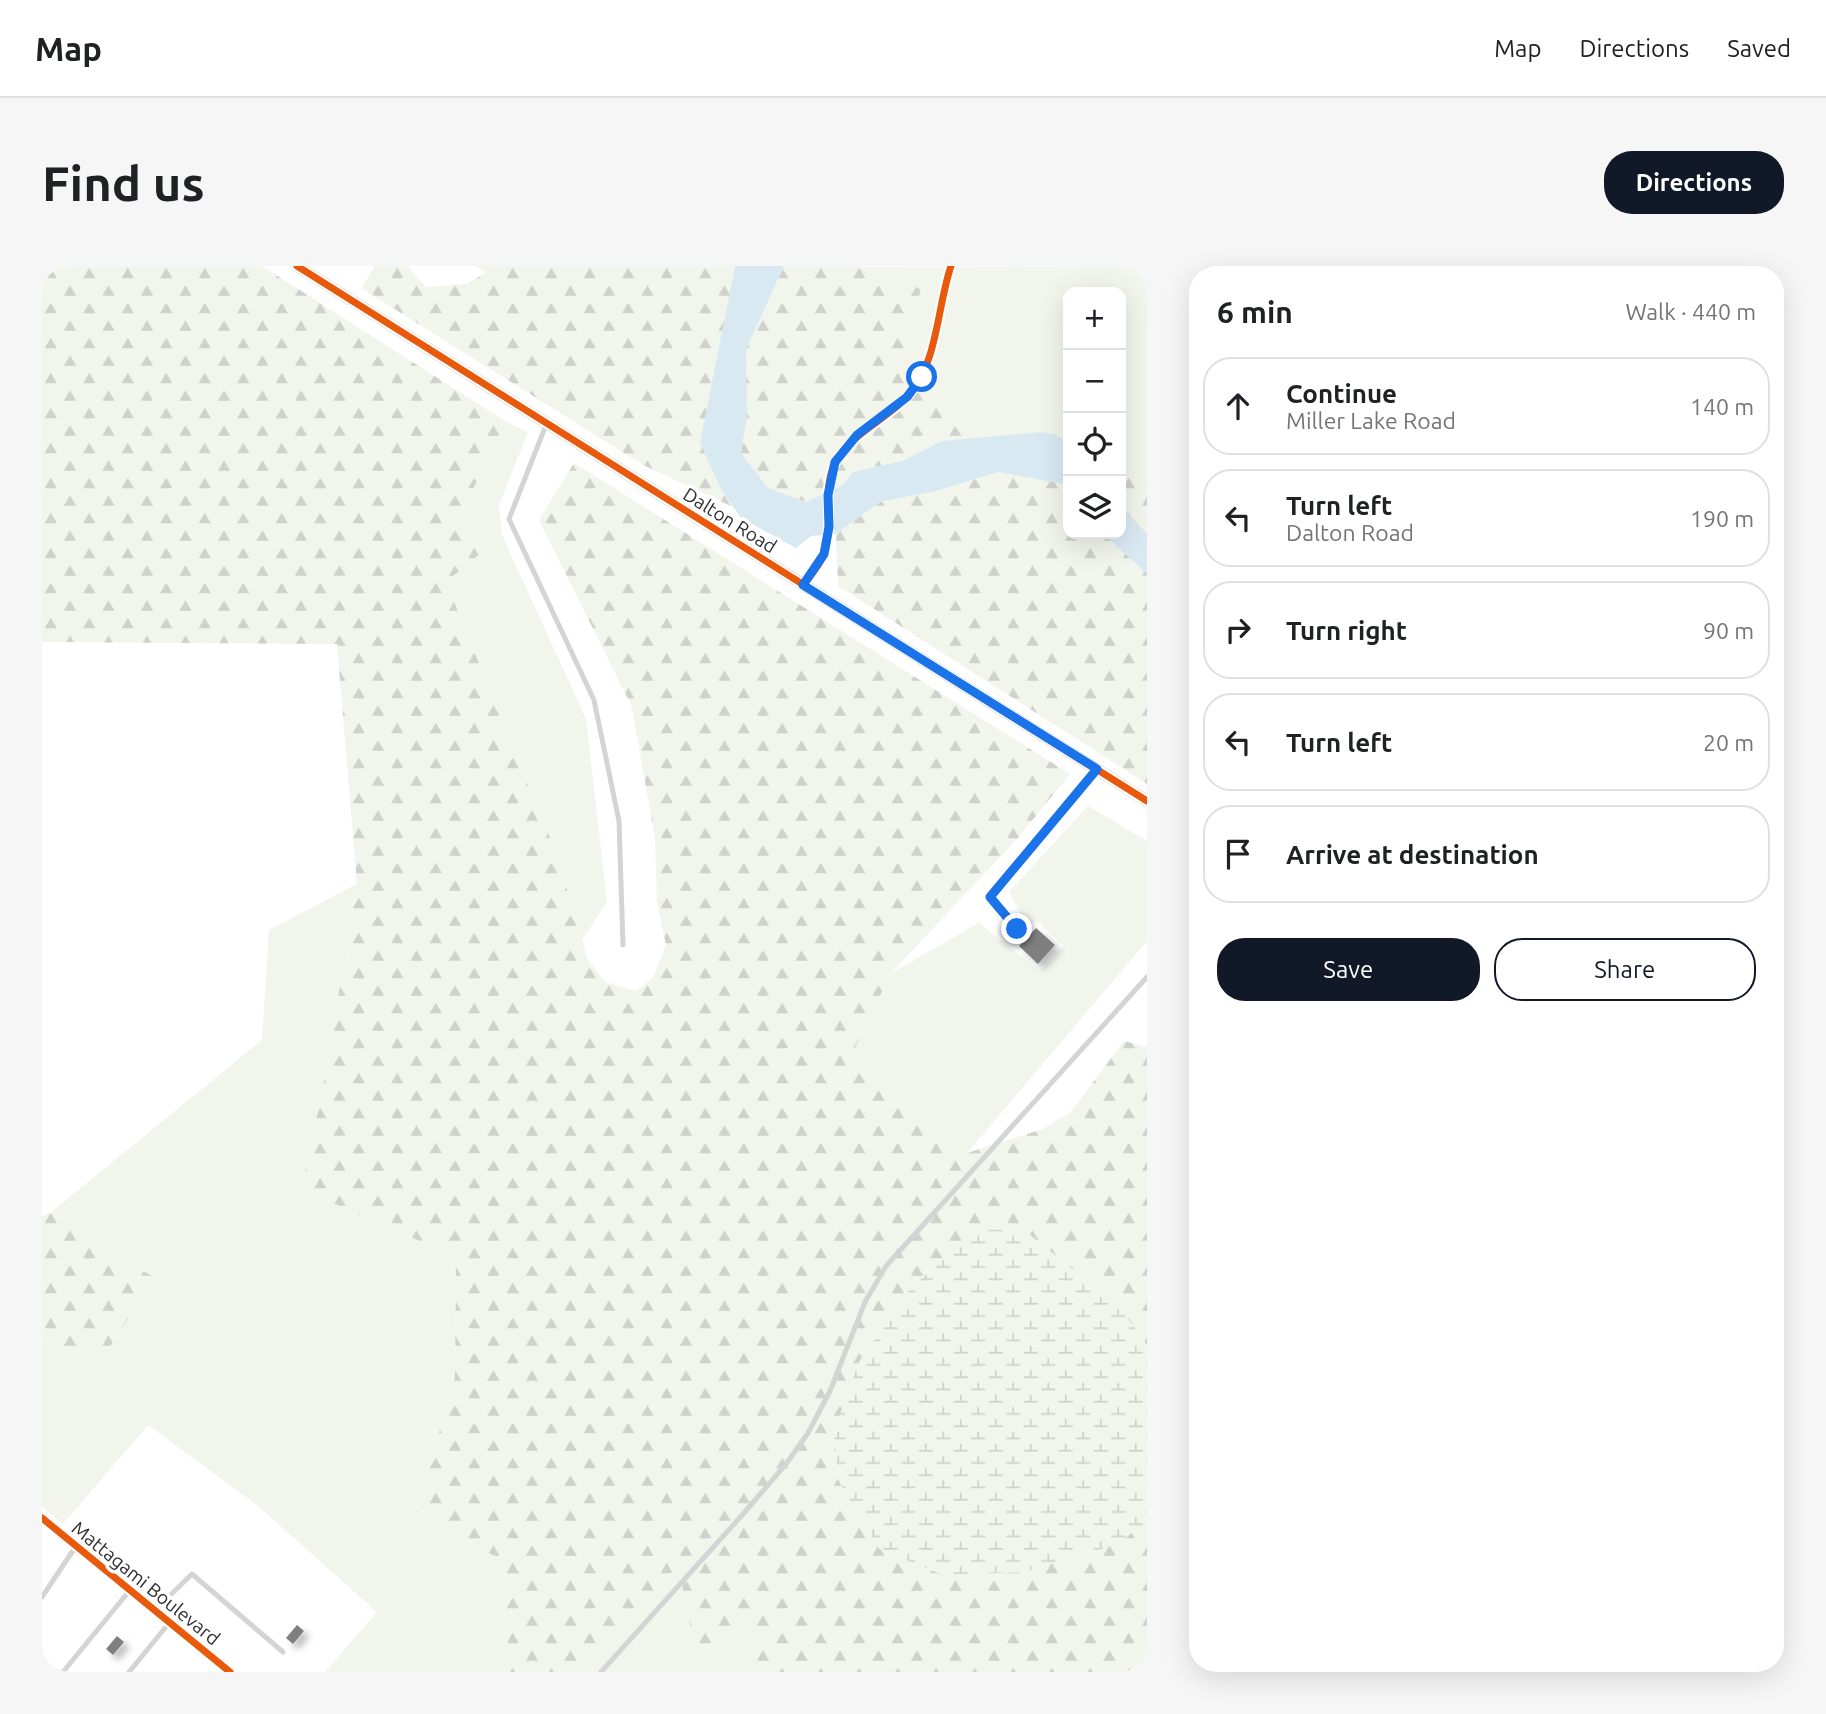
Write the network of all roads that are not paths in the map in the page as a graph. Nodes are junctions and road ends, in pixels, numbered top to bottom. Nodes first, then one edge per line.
1 (297, 266) edge
2 (951, 266) edge
3 (547, 422) junction
4 (803, 585) junction
5 (1097, 769) junction
6 (1147, 801) edge
7 (1017, 929) dead end
8 (623, 945) dead end
9 (1147, 976) edge
10 (42, 1518) edge
11 (76, 1546) junction
12 (130, 1590) junction
13 (42, 1597) edge
14 (155, 1610) junction
15 (170, 1622) junction
16 (283, 1653) dead end
17 (64, 1672) edge
18 (129, 1672) edge
19 (230, 1672) edge
20 (601, 1672) edge

1 - 3 street, Dalton Road
2 - 4 street
3 - 4 street, Dalton Road
3 - 8 lane
4 - 5 street, Dalton Road
5 - 6 street, Dalton Road
5 - 7 lane
9 - 20 lane
10 - 11 street, Mattagami Boulevard
11 - 12 street, Mattagami Boulevard
11 - 13 lane
12 - 14 street, Mattagami Boulevard
12 - 17 lane
14 - 15 street, Mattagami Boulevard
14 - 16 lane
15 - 18 lane
15 - 19 street, Mattagami Boulevard

